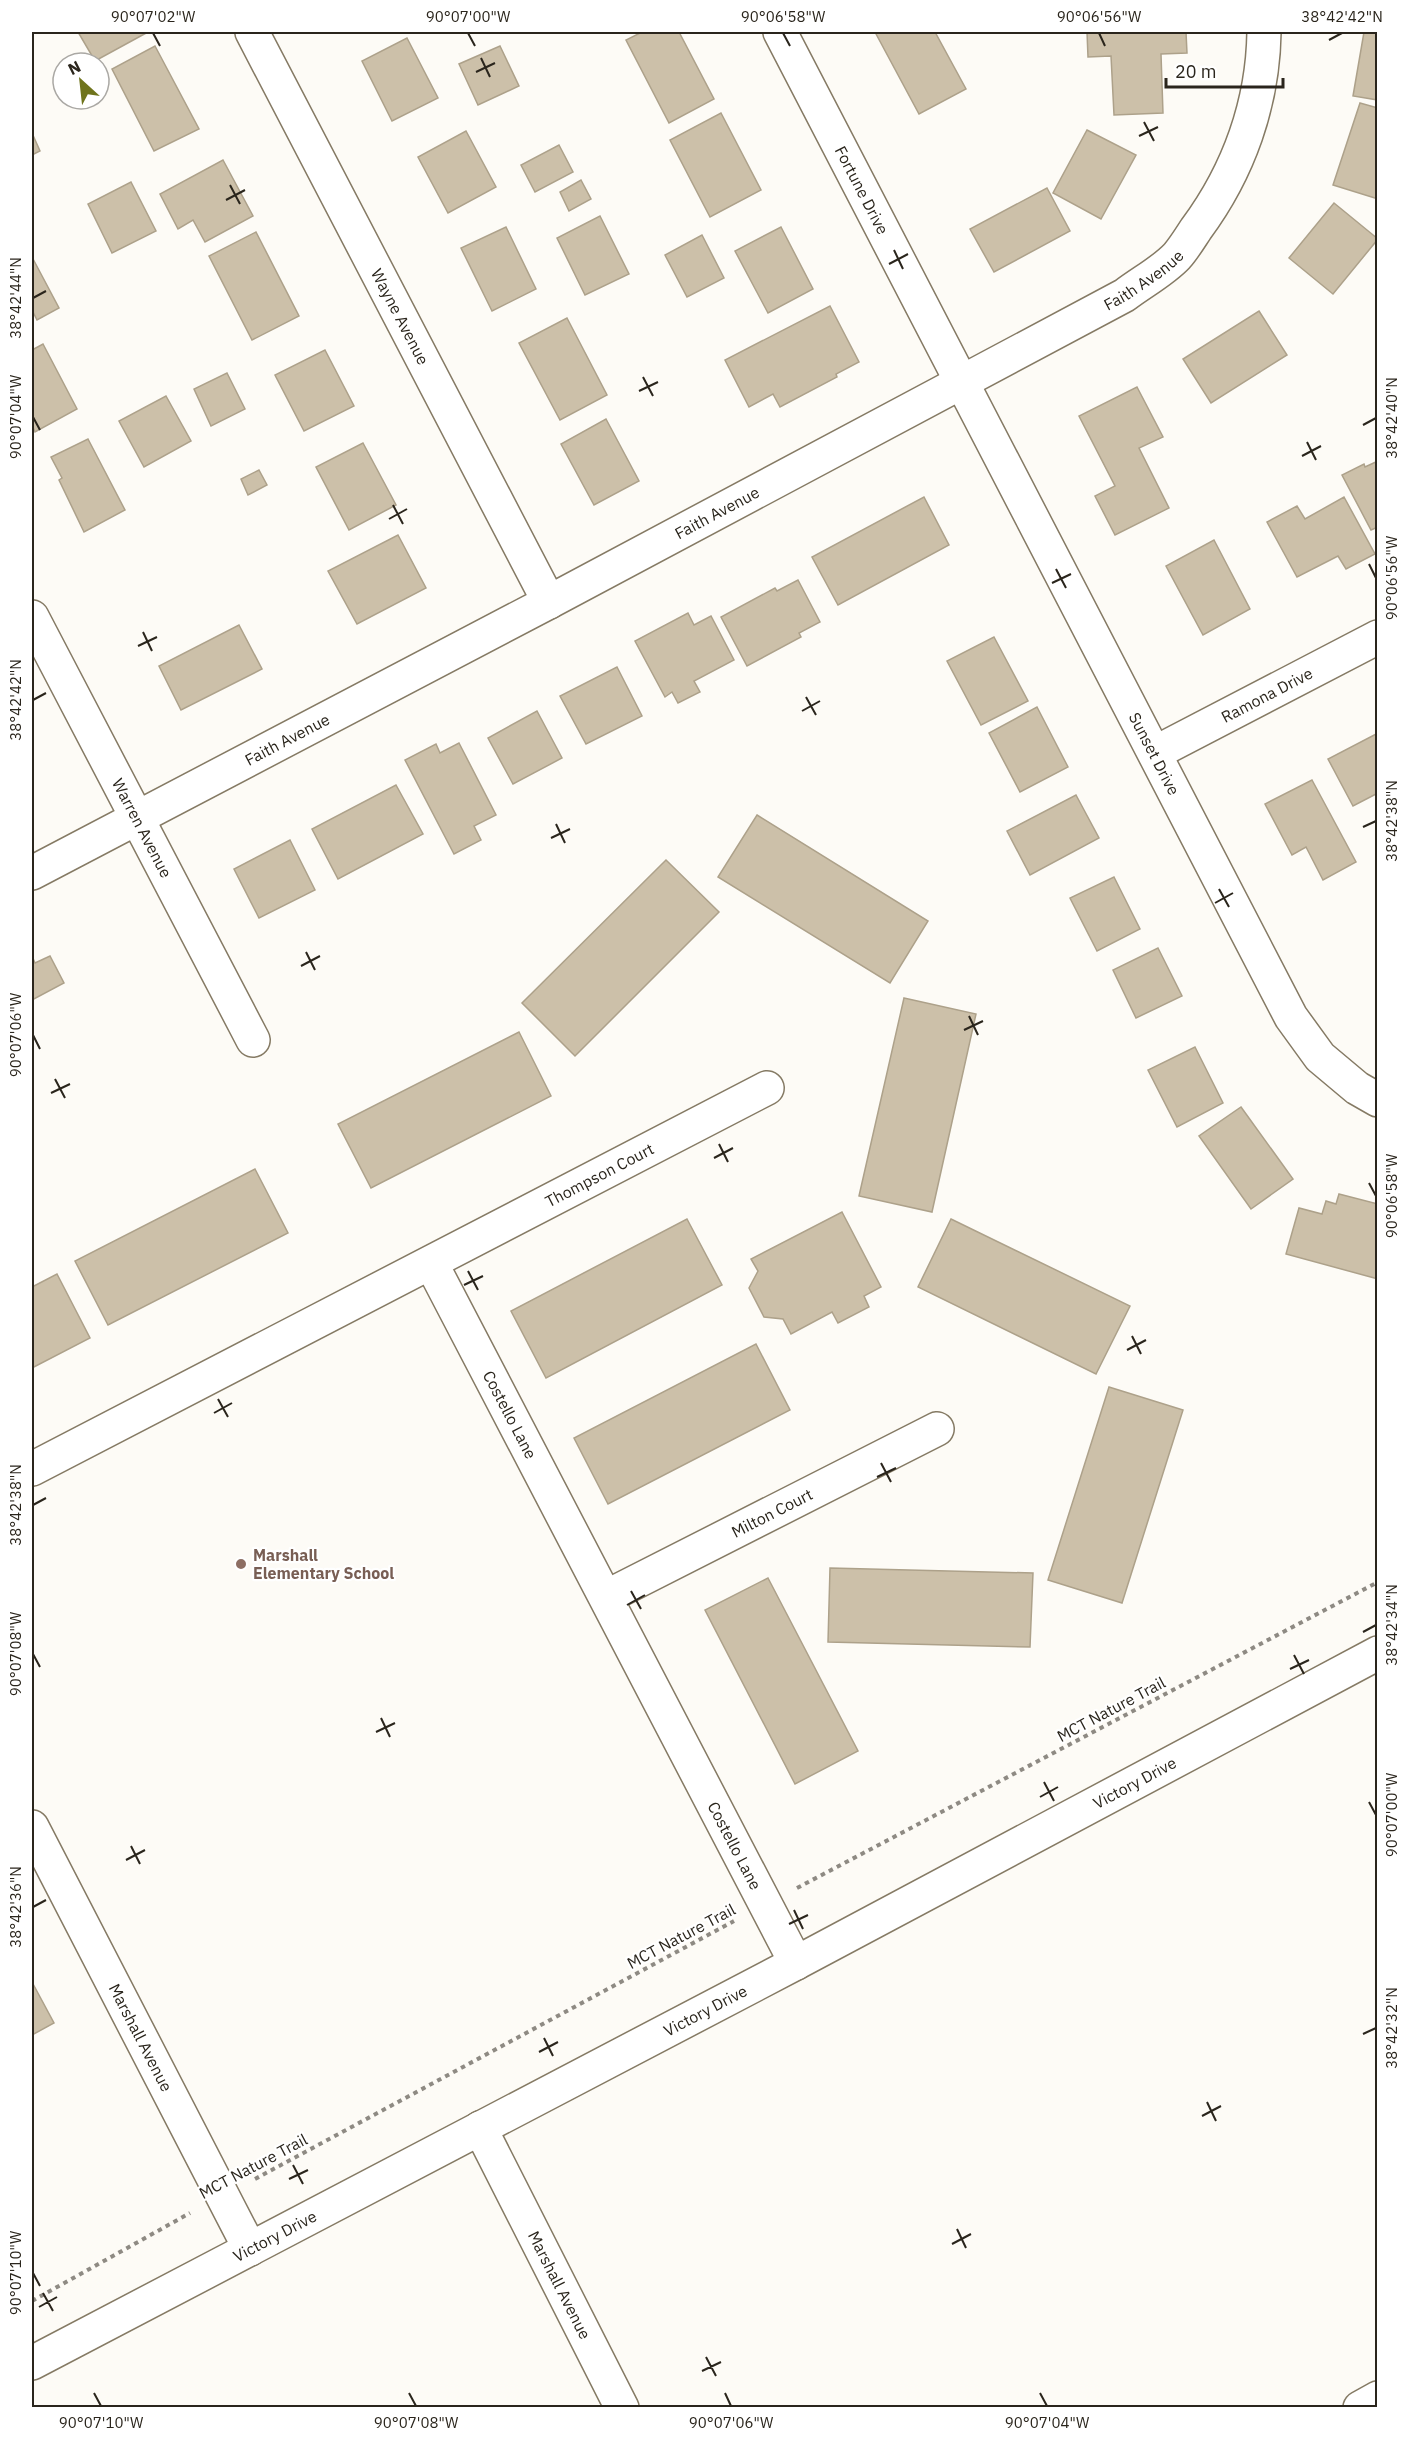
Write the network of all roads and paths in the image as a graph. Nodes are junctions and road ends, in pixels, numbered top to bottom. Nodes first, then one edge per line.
1 (252, 32) edge
2 (780, 32) edge
3 (1264, 32) edge
4 (963, 381) junction
5 (549, 602) junction
6 (32, 617) edge
7 (1377, 637) edge
8 (1155, 753) junction
9 (136, 818) junction
10 (32, 873) edge
11 (253, 1040) dead end
12 (767, 1088) dead end
13 (1377, 1100) edge
14 (431, 1263) junction
15 (937, 1429) dead end
16 (32, 1469) edge
17 (1377, 1582) edge
18 (606, 1597) junction
19 (1377, 1653) edge
20 (32, 1827) edge
21 (765, 1904) junction
22 (796, 1963) junction
23 (480, 2128) junction
24 (223, 2197) junction
25 (250, 2249) junction
26 (32, 2301) edge
27 (32, 2363) edge
28 (1377, 2398) edge
29 (622, 2408) edge
30 (1360, 2408) edge

1 - 5 street, Wayne Avenue
2 - 4 street, Fortune Drive
3 - 4 street, Faith Avenue
4 - 5 street, Faith Avenue
4 - 8 street, Sunset Drive
5 - 9 street, Faith Avenue
6 - 9 street, Warren Avenue
7 - 8 street, Ramona Drive
8 - 13 street, Sunset Drive
9 - 10 street, Faith Avenue
9 - 11 street, Warren Avenue
12 - 14 street, Thompson Court
14 - 16 street
14 - 18 street, Costello Lane
15 - 18 street, Milton Court
17 - 21 path, MCT Nature Trail
18 - 21 street, Costello Lane
19 - 22 street, Victory Drive
20 - 24 street, Marshall Avenue
21 - 22 street, Costello Lane
21 - 24 path, MCT Nature Trail
22 - 23 street, Victory Drive
23 - 25 street, Victory Drive
23 - 29 street, Marshall Avenue
24 - 25 street, Marshall Avenue
24 - 26 path, MCT Nature Trail
25 - 27 street, Victory Drive
28 - 30 street

